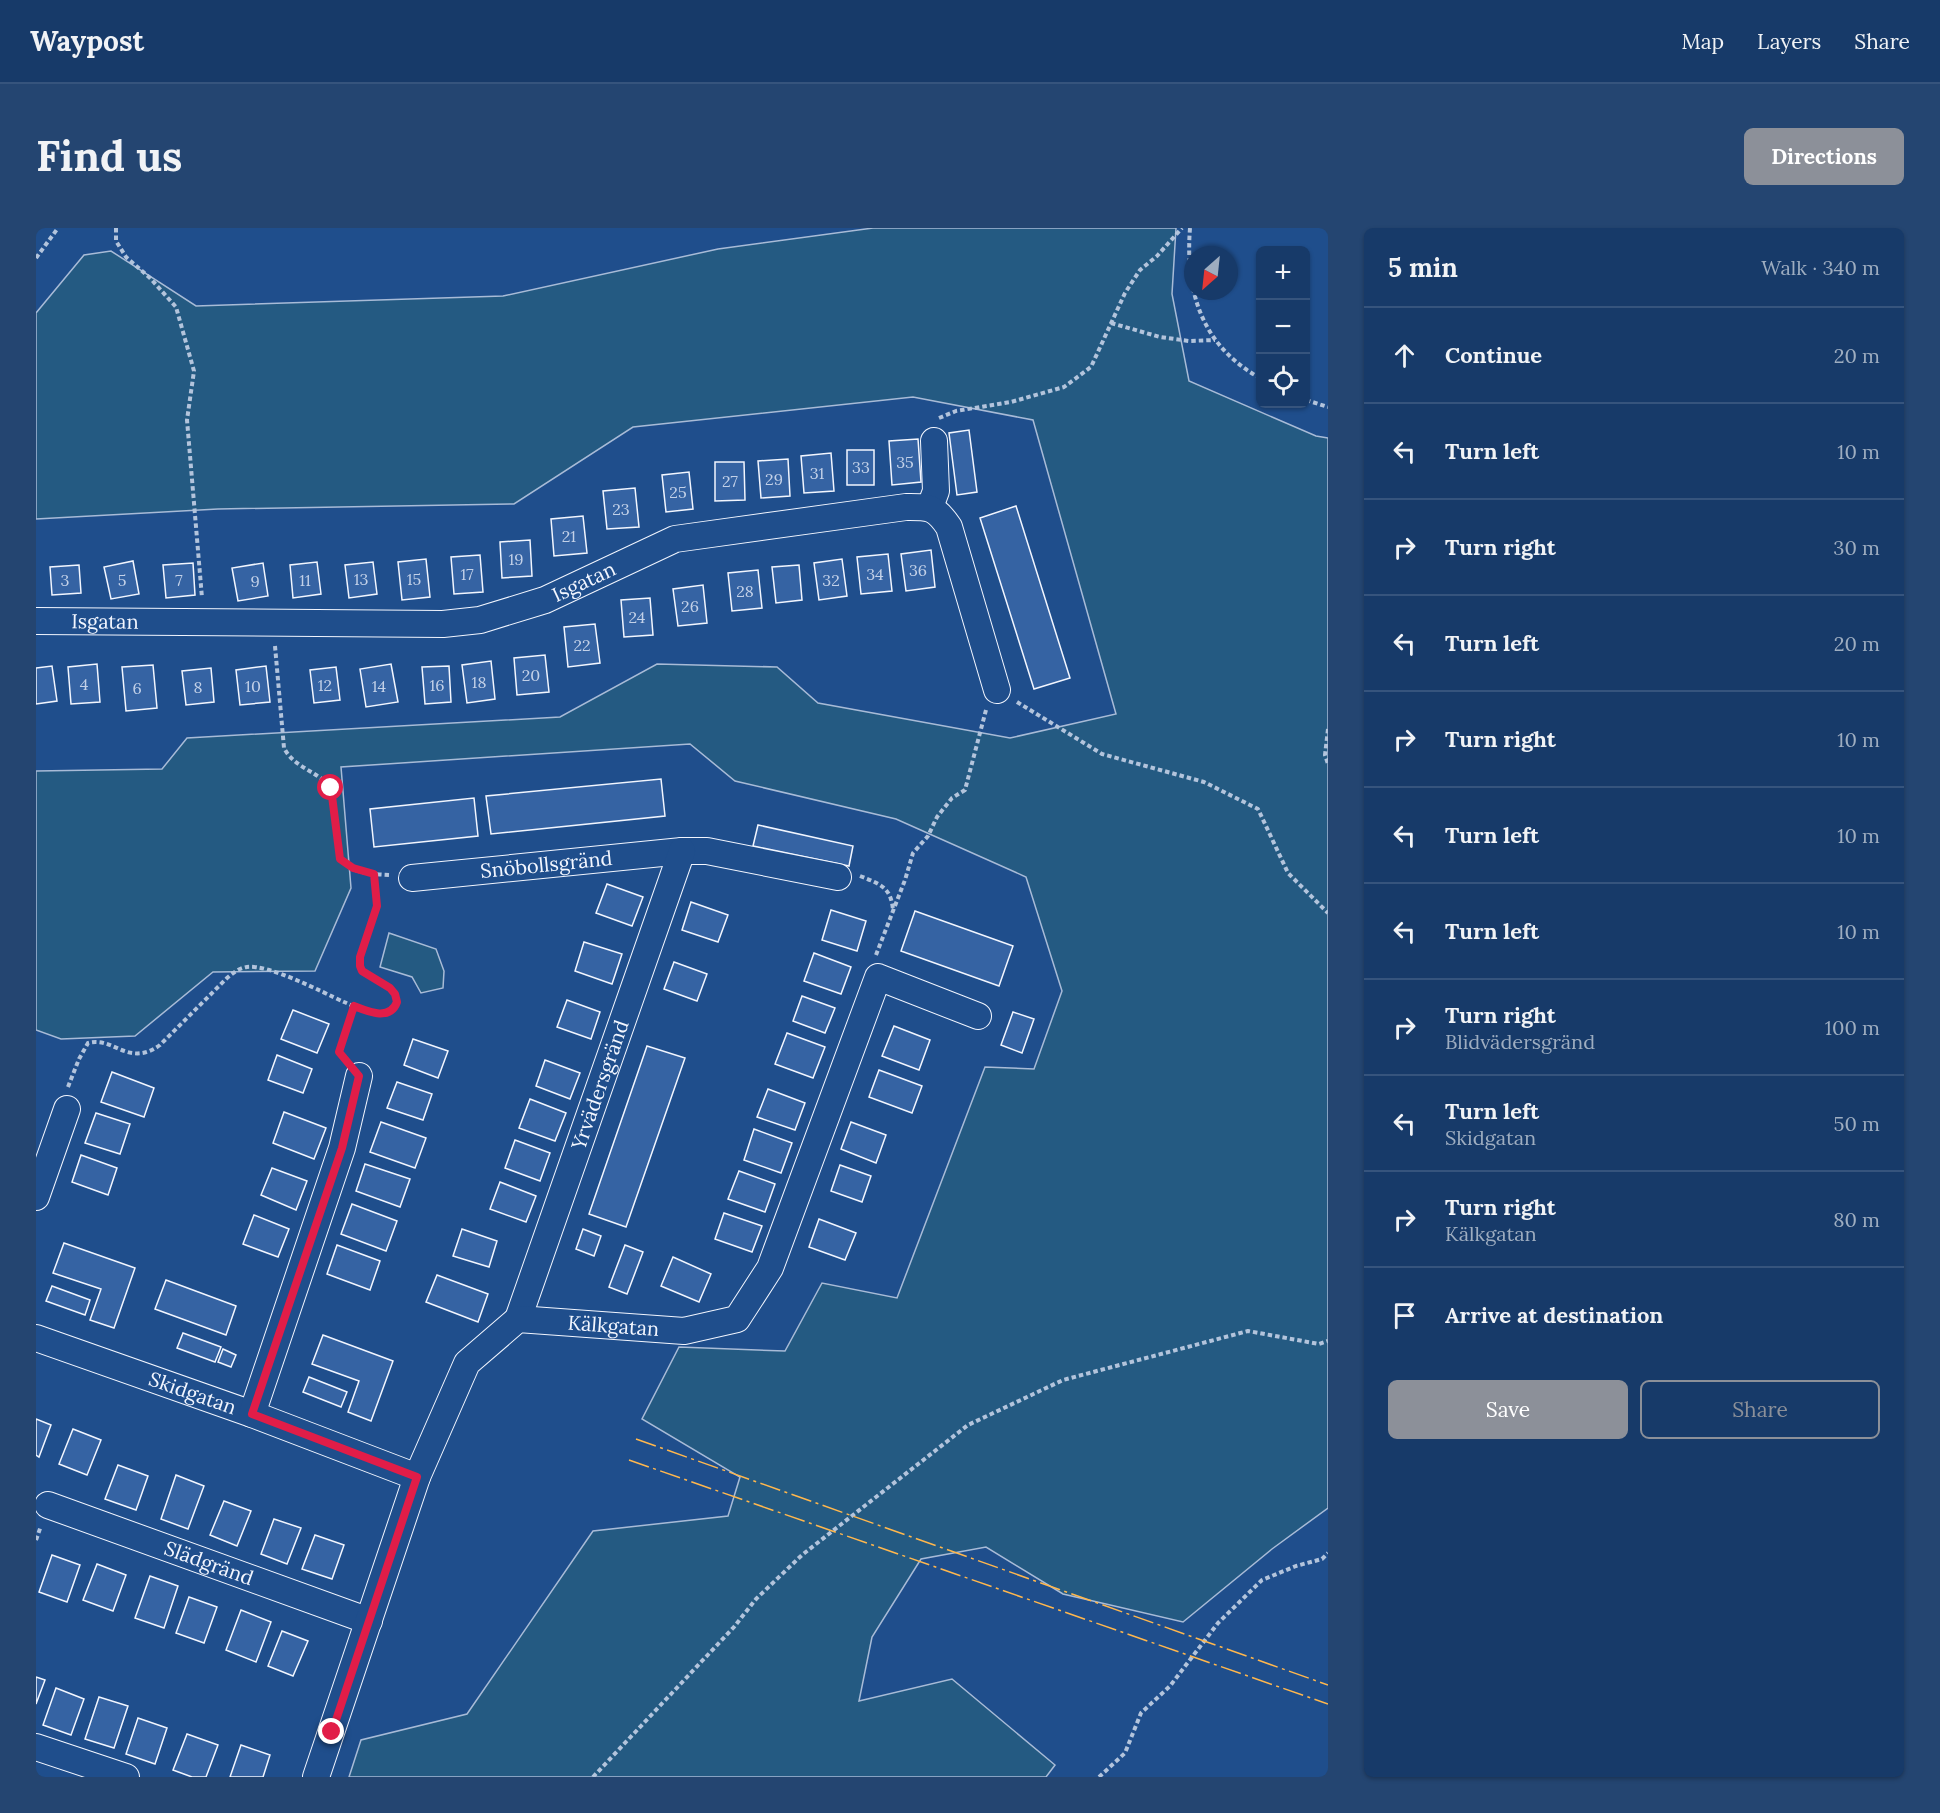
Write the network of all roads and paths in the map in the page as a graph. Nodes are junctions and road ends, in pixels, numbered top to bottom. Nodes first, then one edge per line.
1 (58, 228) edge
2 (116, 228) edge
3 (1182, 228) edge
4 (1190, 228) edge
5 (36, 258) edge
6 (1111, 323) junction
7 (1216, 340) junction
8 (1256, 376) edge
9 (1310, 402) edge
10 (1328, 407) edge
11 (933, 441) joint
12 (930, 507) junction
13 (36, 621) edge
14 (204, 623) junction
15 (273, 624) junction
16 (997, 690) junction
17 (1328, 729) edge
18 (1328, 764) edge
19 (682, 851) junction
20 (374, 874) junction
21 (838, 877) joint
22 (412, 878) joint
23 (893, 911) junction
24 (1328, 913) edge
25 (878, 977) junction
26 (354, 1006) junction
27 (978, 1016) dead end
28 (359, 1076) joint
29 (67, 1109) joint
30 (36, 1197) edge
31 (518, 1319) junction
32 (36, 1338) edge
33 (1328, 1341) edge
34 (252, 1414) junction
35 (417, 1477) junction
36 (48, 1505) dead end
37 (1328, 1553) edge
38 (369, 1621) junction
39 (36, 1747) edge
40 (126, 1777) edge
41 (316, 1777) edge
42 (593, 1777) edge
43 (1099, 1777) edge

1 - 5 path
2 - 14 path
3 - 6 path
4 - 7 path
6 - 7 path
6 - 11 path
7 - 8 path
9 - 10 path
11 - 12 street
12 - 15 street, Isgatan
12 - 16 street
13 - 14 street, Isgatan
14 - 15 street, Isgatan
15 - 20 path
16 - 23 path
16 - 24 path
17 - 18 path
19 - 21 street, Snöbollsgränd
19 - 22 street, Snöbollsgränd
19 - 31 street, Yrvädersgränd
20 - 22 path
20 - 26 path
21 - 23 path
23 - 25 path
25 - 27 street
25 - 31 street, Kälkgatan
26 - 28 path
26 - 29 path
28 - 34 street
29 - 30 street
31 - 35 street
32 - 34 street, Skidgatan
33 - 42 path
34 - 35 street, Skidgatan
35 - 38 street
36 - 38 street, Slädgränd
37 - 43 path
38 - 41 street
39 - 40 street

